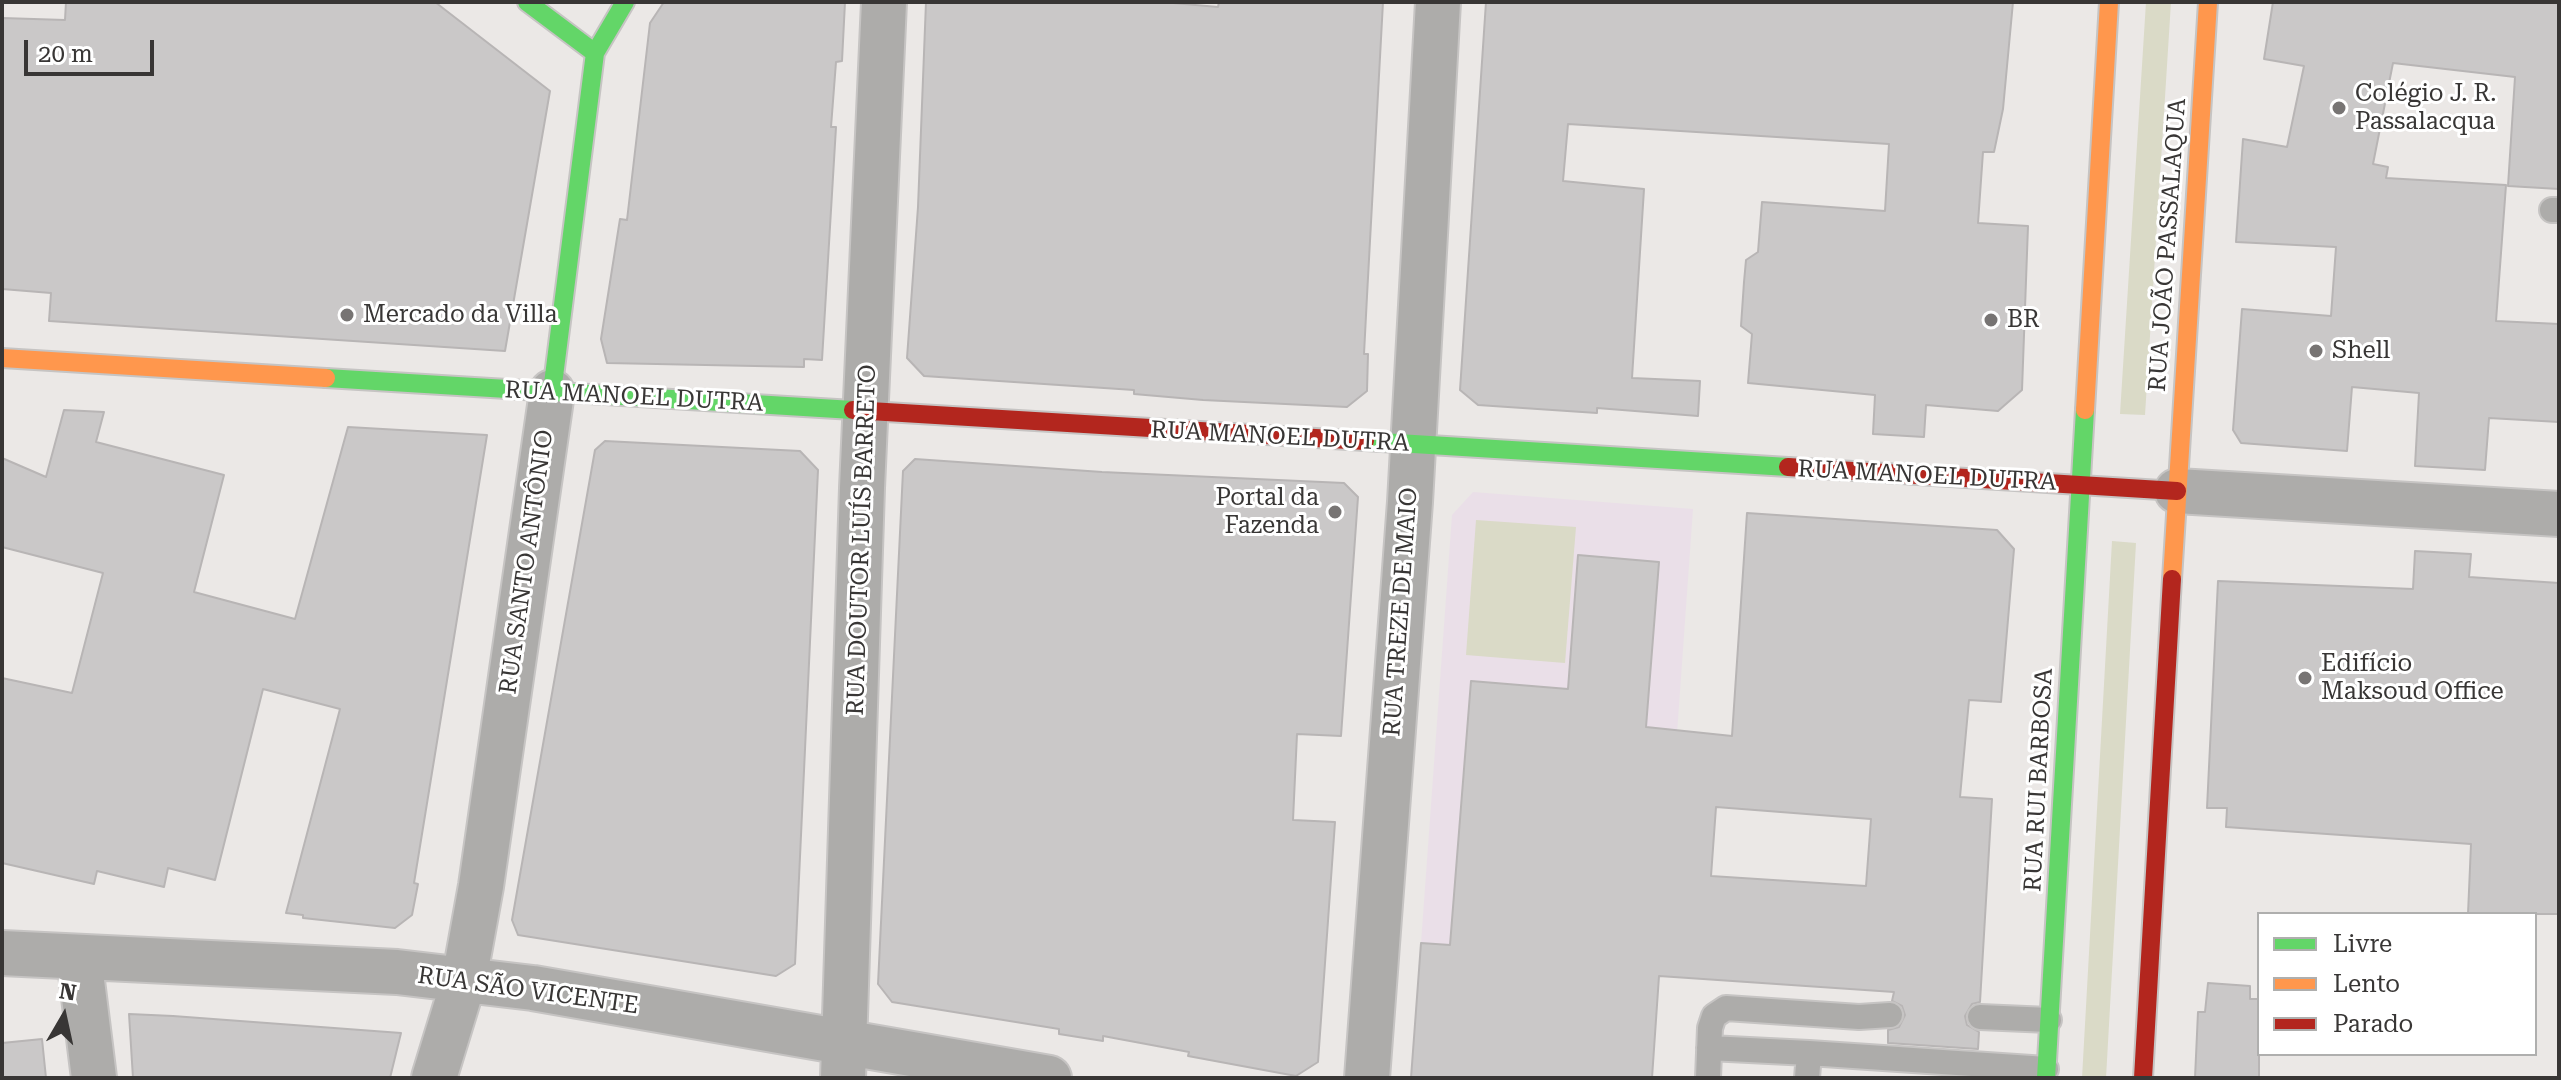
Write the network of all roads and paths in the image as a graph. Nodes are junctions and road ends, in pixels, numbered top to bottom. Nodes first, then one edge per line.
1 (527, 2) edge
2 (625, 2) edge
3 (884, 2) edge
4 (1438, 2) edge
5 (2109, 2) edge
6 (2208, 2) edge
7 (595, 53) junction
8 (2, 358) edge
9 (552, 392) junction
10 (866, 412) junction
11 (1413, 444) junction
12 (2080, 485) junction
13 (2177, 491) junction
14 (2559, 514) edge
15 (2, 953) edge
16 (79, 957) junction
17 (464, 980) junction
18 (1890, 1015) dead end
19 (1980, 1017) dead end
20 (2049, 1020) junction
21 (1709, 1048) junction
22 (1809, 1053) junction
23 (844, 1060) edge
24 (2046, 1074) edge
25 (94, 1078) edge
26 (434, 1078) edge
27 (1049, 1078) edge
28 (1367, 1078) edge
29 (1708, 1078) edge
30 (1807, 1078) edge
31 (2143, 1078) edge

1 - 7 street
2 - 7 street, RUA SANTO ANTÔNIO
3 - 10 street, RUA DOUTOR LUÍS BARRETO
4 - 11 street, RUA TREZE DE MAIO
5 - 12 street
6 - 13 street, RUA JOÃO PASSALAQUA
7 - 9 street, RUA SANTO ANTÔNIO
8 - 9 street, RUA MANOEL DUTRA
9 - 10 street, RUA MANOEL DUTRA
9 - 17 street, RUA SANTO ANTÔNIO
10 - 11 street, RUA MANOEL DUTRA
10 - 23 street, RUA DOUTOR LUÍS BARRETO
11 - 12 street, RUA MANOEL DUTRA
11 - 28 street, RUA TREZE DE MAIO
12 - 13 street, RUA MANOEL DUTRA
12 - 20 street, RUA RUI BARBOSA
13 - 14 street, RUA MANOEL DUTRA
13 - 31 street
15 - 16 street, RUA SÃO VICENTE
16 - 17 street, RUA SÃO VICENTE
16 - 25 street
17 - 23 street, RUA SÃO VICENTE
17 - 26 street, RUA SANTO ANTÔNIO
18 - 21 lane
19 - 20 lane
20 - 24 street, RUA RUI BARBOSA
21 - 22 lane
21 - 29 lane
22 - 24 lane
22 - 30 lane
23 - 27 street, RUA SÃO VICENTE

